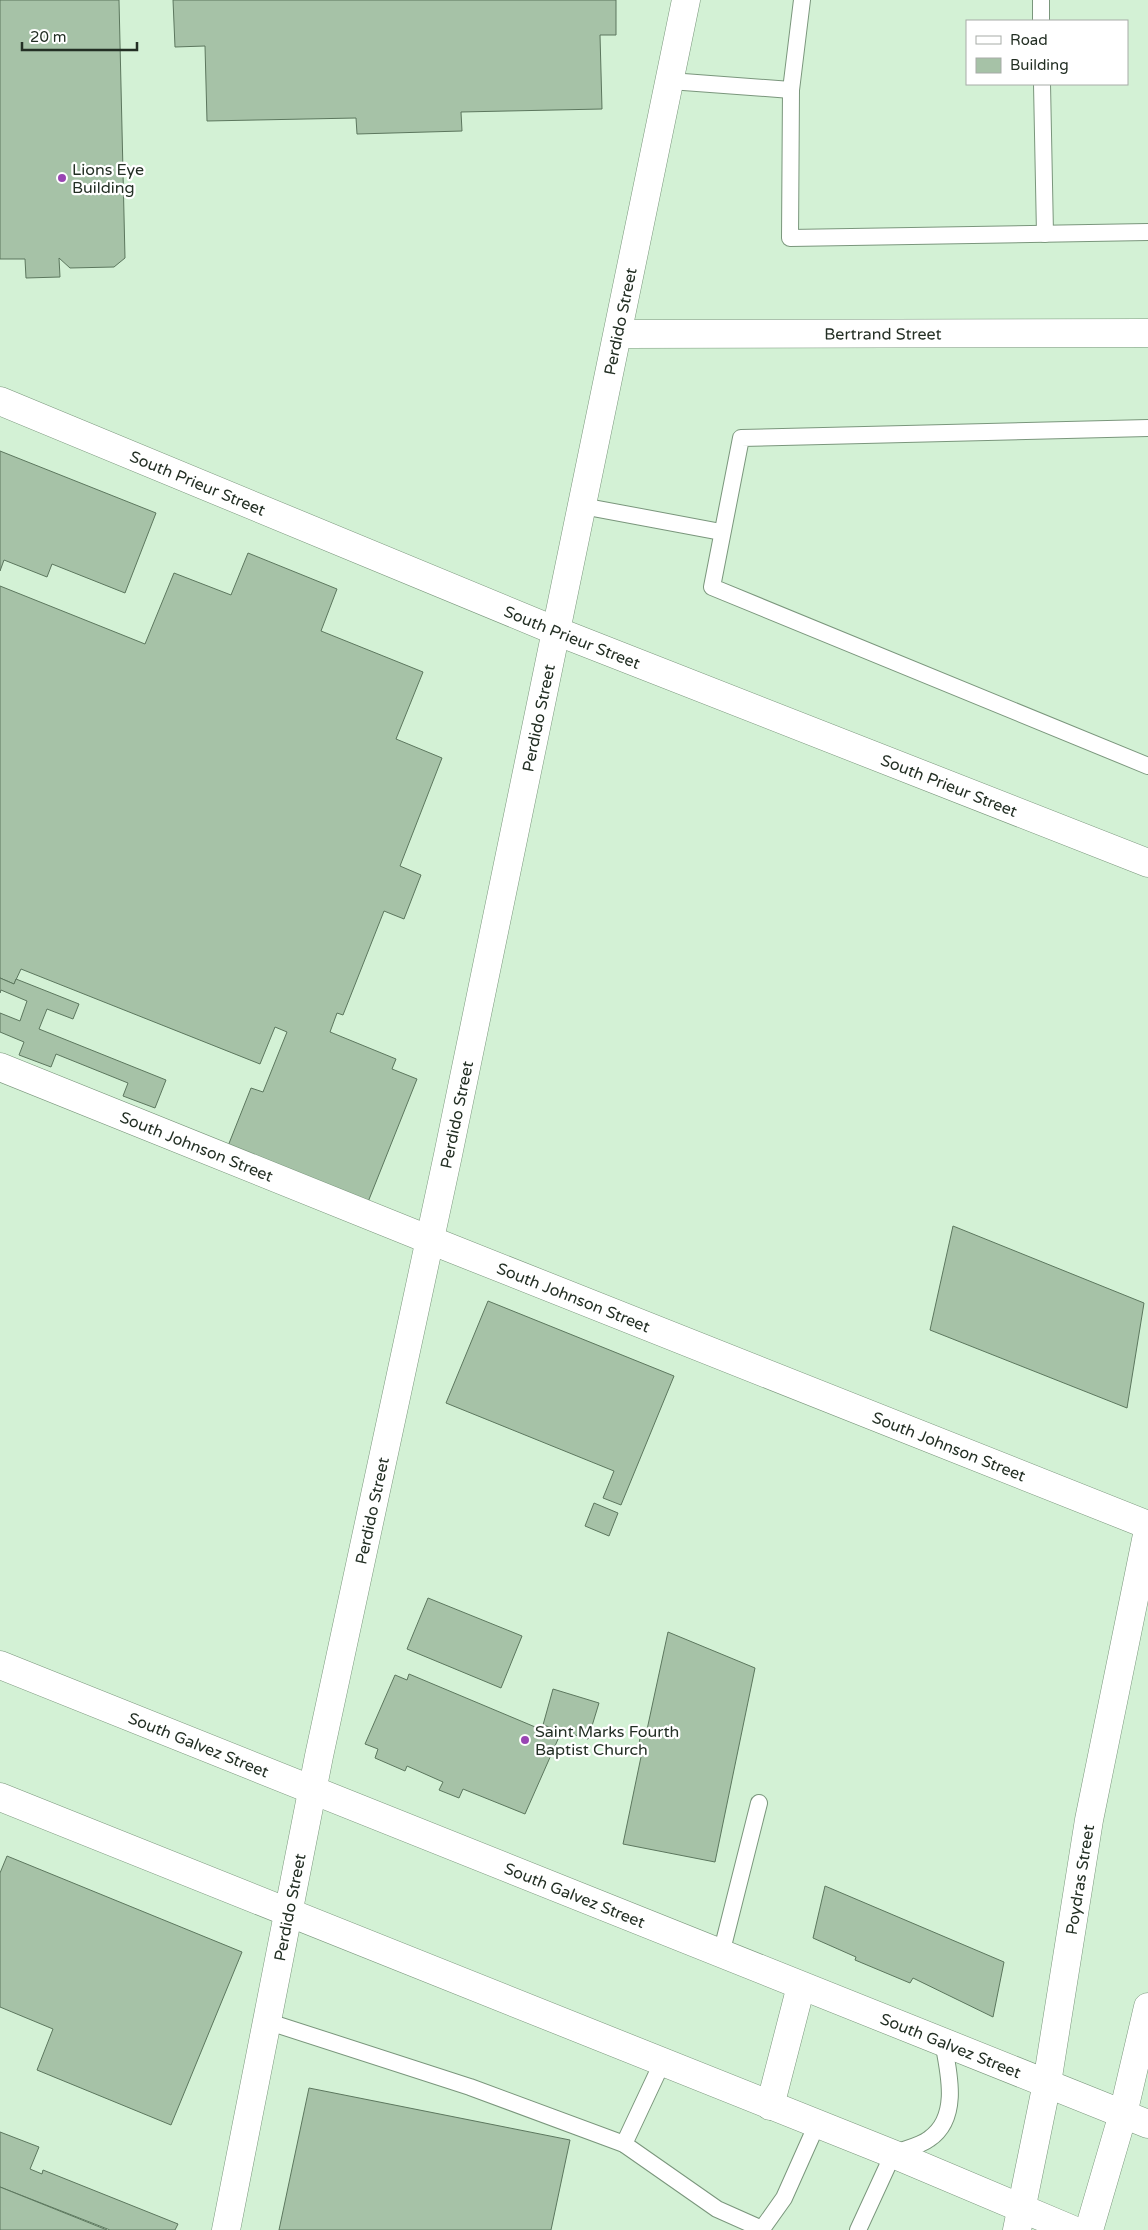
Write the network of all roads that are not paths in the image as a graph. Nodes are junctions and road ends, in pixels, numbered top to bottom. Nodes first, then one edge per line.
1 (686, 0) edge
2 (802, 0) edge
3 (1041, 0) edge
4 (1041, 20) edge
5 (670, 82) junction
6 (1042, 85) edge
7 (791, 90) junction
8 (1148, 232) edge
9 (1045, 234) junction
10 (1148, 332) edge
11 (618, 334) junction
12 (0, 400) edge
13 (1148, 428) edge
14 (582, 506) junction
15 (721, 532) junction
16 (556, 631) junction
17 (1148, 766) edge
18 (1148, 864) edge
19 (0, 1067) edge
20 (430, 1240) junction
21 (1148, 1525) edge
22 (1148, 1530) edge
23 (0, 1665) edge
24 (312, 1790) junction
25 (0, 1797) edge
26 (759, 1803) dead end
27 (287, 1914) junction
28 (721, 1954) junction
29 (801, 1986) junction
30 (1148, 2007) edge
31 (266, 2021) junction
32 (943, 2042) junction
33 (662, 2063) junction
34 (1047, 2083) junction
35 (770, 2106) junction
36 (1123, 2114) junction
37 (817, 2124) junction
38 (1148, 2124) edge
39 (624, 2144) junction
40 (893, 2154) junction
41 (1019, 2220) edge
42 (226, 2230) edge
43 (858, 2230) edge
44 (1073, 2230) edge
45 (1090, 2230) edge

1 - 5 street, Perdido Street
2 - 7 lane
3 - 4 lane
5 - 7 lane
5 - 11 street, Perdido Street
6 - 9 lane
7 - 9 lane
8 - 9 lane
10 - 11 street, Bertrand Street
11 - 14 street, Perdido Street
12 - 16 street, South Prieur Street
13 - 15 lane
14 - 15 lane
14 - 16 street, Perdido Street
15 - 17 lane
16 - 18 street, South Prieur Street
16 - 20 street, Perdido Street
19 - 20 street, South Johnson Street
20 - 21 street, South Johnson Street
20 - 24 street, Perdido Street
22 - 34 street, Poydras Street
23 - 24 street, South Galvez Street
24 - 27 street, Perdido Street
24 - 28 street, South Galvez Street
25 - 27 street
26 - 28 lane
27 - 31 street, Perdido Street
27 - 33 street
28 - 29 street, South Galvez Street
29 - 32 street, South Galvez Street
29 - 35 street
30 - 36 street
31 - 39 lane
31 - 42 street, Perdido Street
32 - 34 street, South Galvez Street
32 - 40 lane
33 - 35 street
33 - 39 lane
34 - 36 street, South Galvez Street
34 - 41 street, Poydras Street
35 - 37 street
36 - 38 street, South Galvez Street
36 - 45 street
37 - 39 lane
37 - 40 street
40 - 41 street
40 - 43 lane
41 - 44 street

